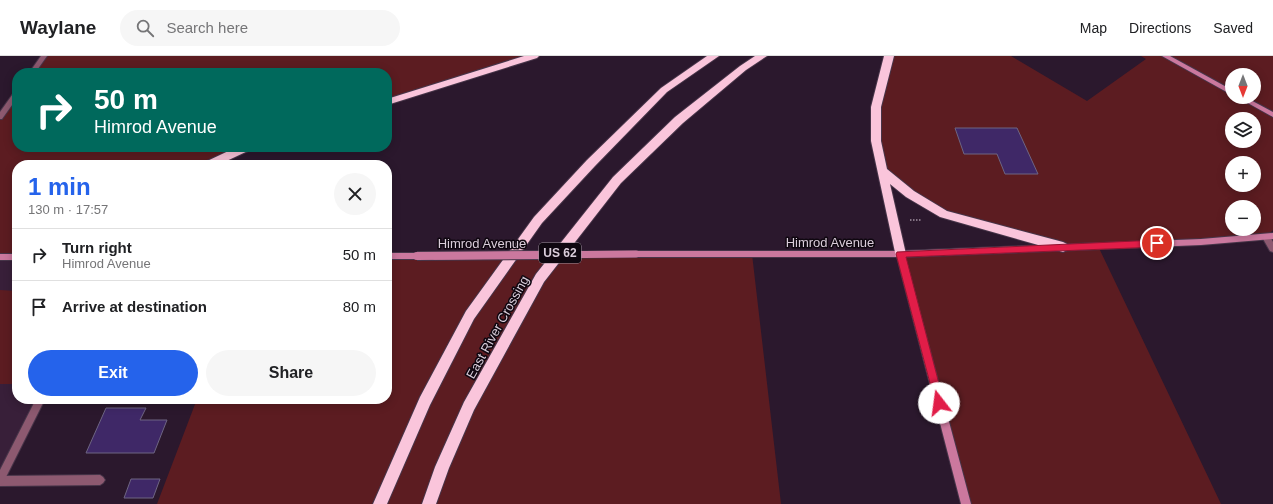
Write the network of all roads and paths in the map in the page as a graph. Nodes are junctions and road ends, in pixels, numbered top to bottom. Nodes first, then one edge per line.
1 (44, 56) edge
2 (534, 56) edge
3 (714, 56) edge
4 (762, 56) edge
5 (889, 56) edge
6 (1165, 56) edge
7 (36, 68) edge
8 (1225, 88) edge
9 (392, 100) edge
10 (12, 101) edge
11 (1253, 104) edge
12 (1273, 115) edge
13 (0, 117) edge
14 (236, 152) edge
15 (219, 160) edge
16 (882, 171) junction
17 (1273, 230) edge
18 (1269, 236) edge
19 (1064, 247) junction
20 (1273, 249) edge
21 (900, 254) junction
22 (392, 256) edge
23 (0, 257) edge
24 (12, 257) edge
25 (38, 404) edge
26 (0, 480) edge
27 (100, 480) dead end
28 (380, 504) edge
29 (429, 504) edge
30 (966, 504) edge

1 - 7 street
2 - 9 highway
3 - 28 highway, East River Crossing / US 62
4 - 29 highway, East River Crossing / US 62
5 - 16 highway
6 - 8 main road
10 - 13 street
11 - 12 main road
14 - 15 highway
16 - 19 highway
16 - 21 highway
17 - 18 main road
18 - 19 main road, Himrod Avenue
18 - 20 street
19 - 21 main road, Himrod Avenue
21 - 22 main road, Himrod Avenue, bridge
21 - 30 main road
23 - 24 main road
25 - 26 street
26 - 27 street

